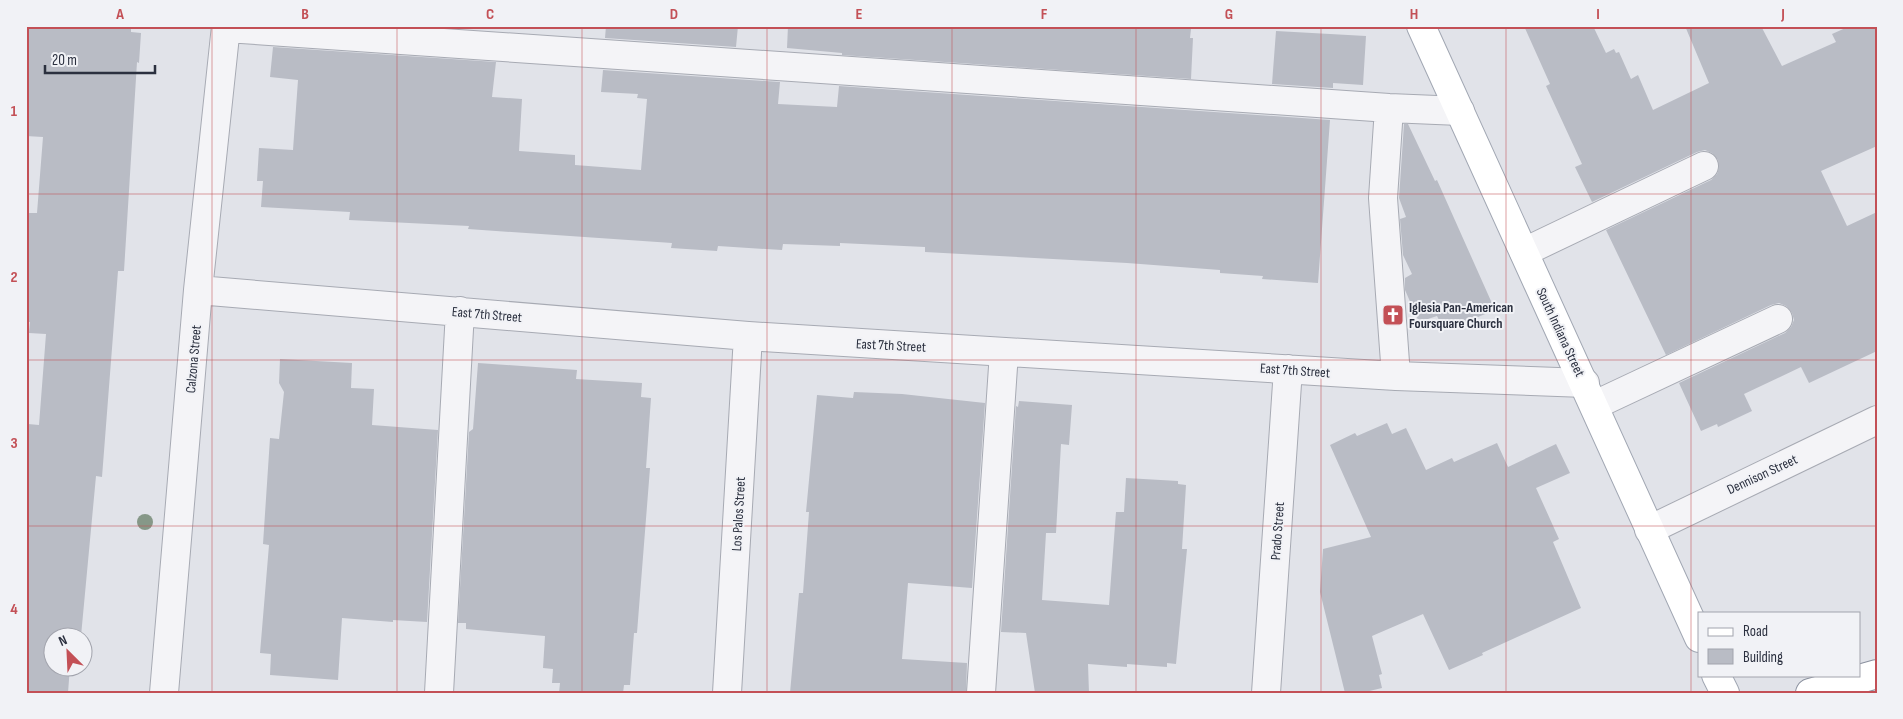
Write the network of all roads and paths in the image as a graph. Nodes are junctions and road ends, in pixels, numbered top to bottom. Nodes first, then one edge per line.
1 (1422, 26) edge
2 (226, 27) edge
3 (1388, 108) junction
4 (1460, 111) junction
5 (1704, 166) dead end
6 (1524, 252) junction
7 (198, 290) junction
8 (460, 311) junction
9 (1778, 319) dead end
10 (748, 336) junction
11 (1004, 352) junction
12 (1288, 370) junction
13 (1396, 376) junction
14 (1590, 394) junction
15 (1877, 420) edge
16 (1648, 530) junction
17 (1698, 636) edge
18 (1877, 674) edge
19 (1716, 676) edge
20 (164, 693) edge
21 (439, 693) edge
22 (727, 693) edge
23 (981, 693) edge
24 (1266, 693) edge
25 (1725, 693) edge
26 (1810, 693) edge

1 - 4 main road, South Indiana Street
2 - 3 street
2 - 7 street, Calzona Street
3 - 4 street
3 - 13 street
4 - 6 main road, South Indiana Street
5 - 6 street
6 - 14 main road, South Indiana Street
7 - 8 street, East 7th Street
7 - 20 street, Calzona Street
8 - 10 street, East 7th Street
8 - 21 street
9 - 14 street
10 - 11 street, East 7th Street
10 - 22 street, Los Palos Street
11 - 12 street, East 7th Street
11 - 23 street
12 - 13 street, East 7th Street
12 - 24 street, Prado Street
13 - 14 street, East 7th Street
14 - 16 main road, South Indiana Street
15 - 16 street, Dennison Street
16 - 17 main road, South Indiana Street
18 - 26 main road
19 - 25 main road

